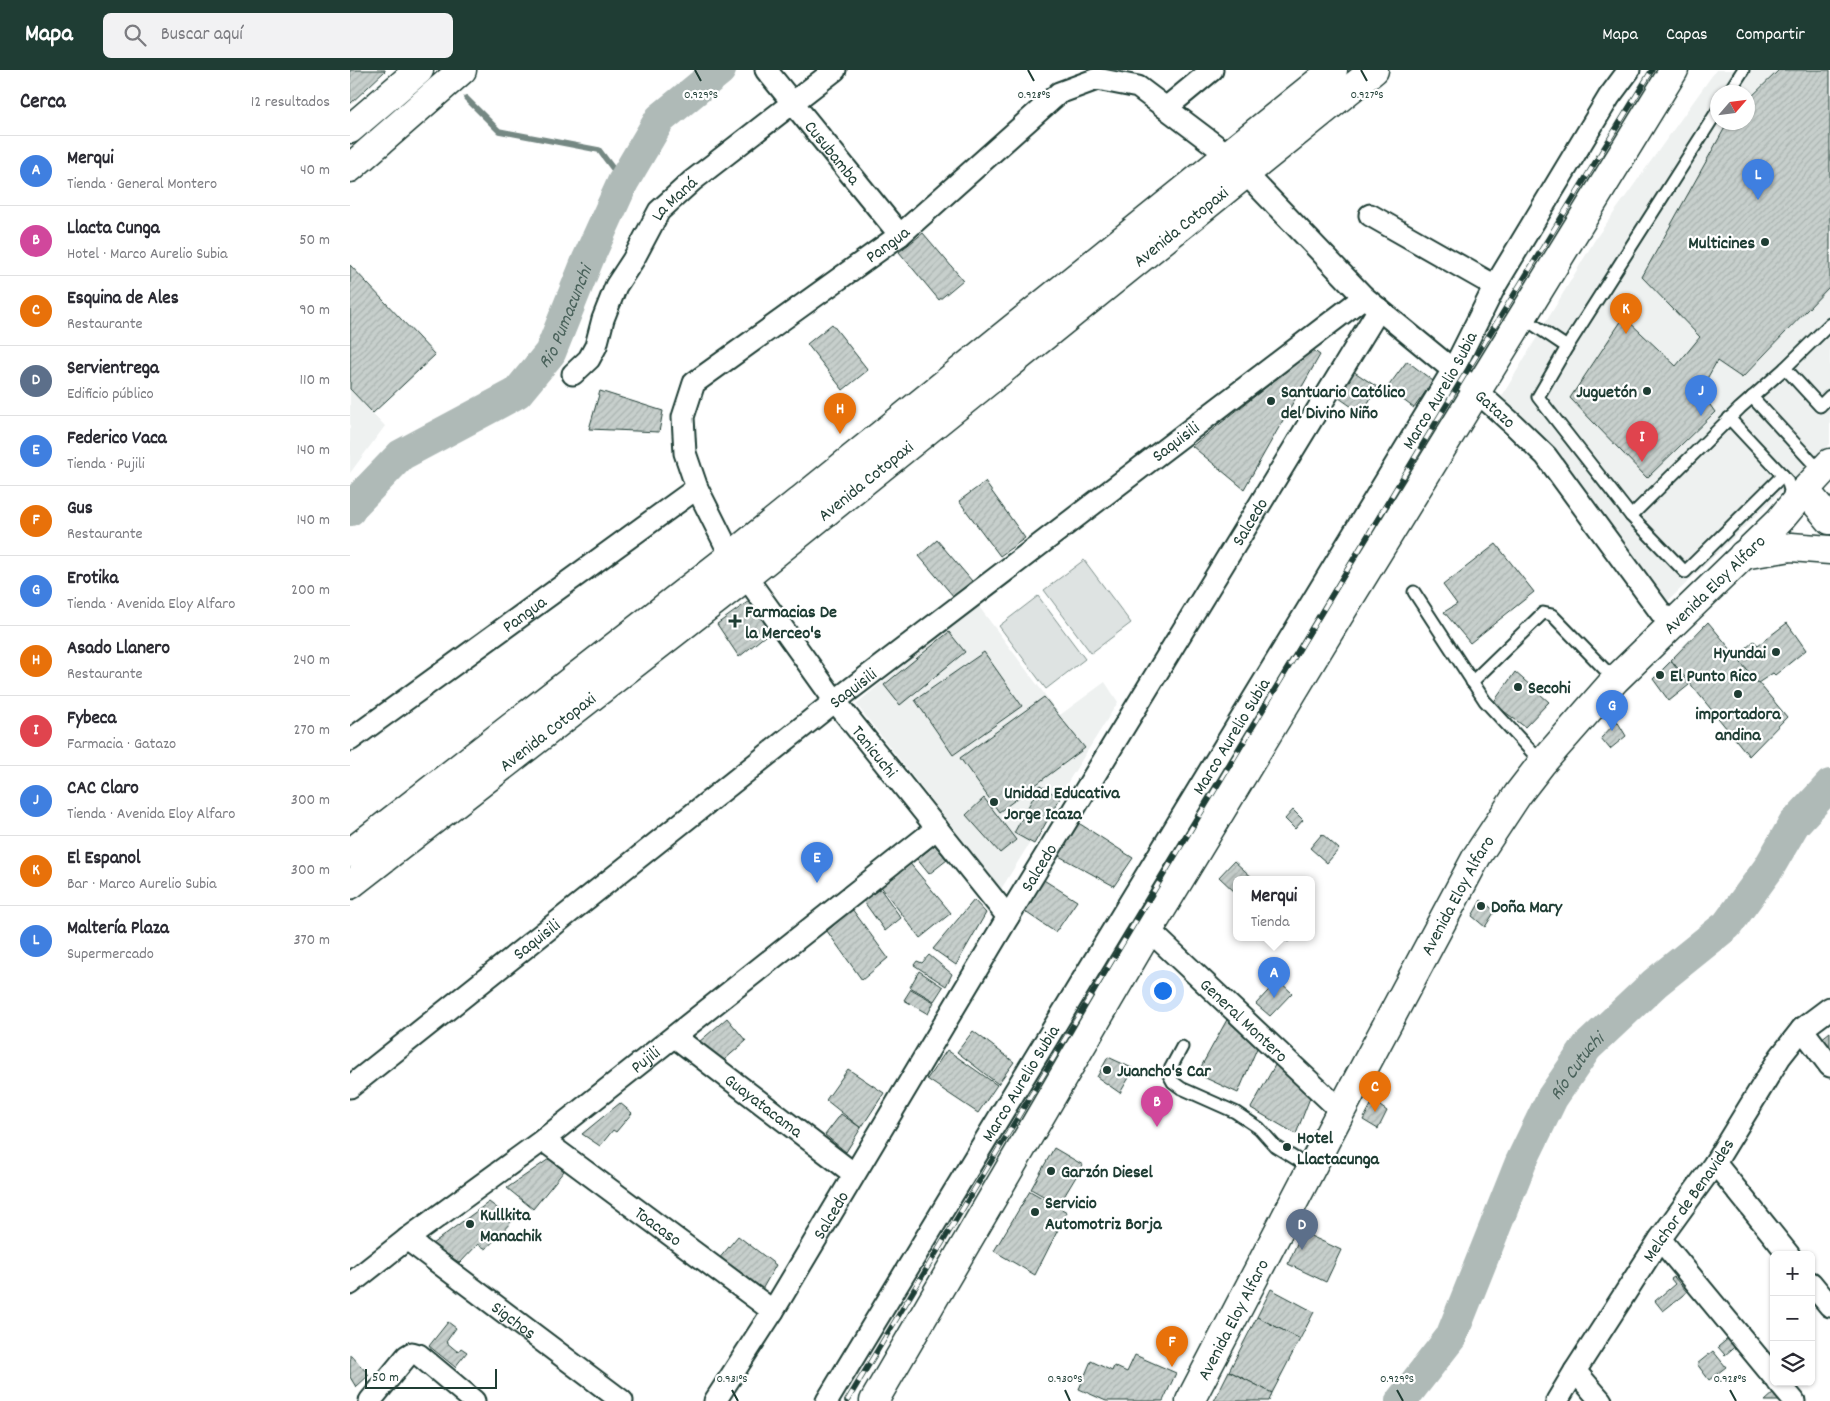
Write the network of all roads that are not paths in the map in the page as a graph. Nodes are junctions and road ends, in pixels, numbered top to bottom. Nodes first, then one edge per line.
1 (419, 70) edge
2 (462, 70) edge
3 (766, 70) edge
4 (835, 70) edge
5 (1212, 70) edge
6 (1333, 70) edge
7 (1374, 70) edge
8 (1629, 70) edge
9 (1674, 70) edge
10 (1743, 70) edge
11 (1733, 85) edge
12 (787, 97) junction
13 (1166, 108) junction
14 (1710, 123) edge
15 (350, 129) edge
16 (1237, 164) junction
17 (350, 168) edge
18 (1370, 215) dead end
19 (900, 235) junction
20 (1495, 286) junction
21 (1371, 303) junction
22 (1522, 317) junction
23 (1830, 324) edge
24 (1567, 347) junction
25 (1785, 368) junction
26 (1453, 370) junction
27 (573, 374) dead end
28 (1477, 391) junction
29 (1830, 396) edge
30 (1752, 397) junction
31 (1729, 418) junction
32 (1814, 477) edge
33 (697, 488) junction
34 (1631, 516) junction
35 (1830, 520) edge
36 (1830, 550) edge
37 (1743, 555) junction
38 (739, 566) junction
39 (1414, 592) dead end
40 (1670, 625) junction
41 (1615, 680) junction
42 (1472, 682) junction
43 (835, 700) junction
44 (350, 740) edge
45 (1542, 763) junction
46 (936, 828) junction
47 (350, 853) edge
48 (350, 885) edge
49 (1008, 917) junction
50 (1149, 930) junction
51 (1830, 1008) edge
52 (1802, 1029) junction
53 (675, 1037) junction
54 (1182, 1047) dead end
55 (1830, 1066) edge
56 (350, 1087) edge
57 (1341, 1110) junction
58 (543, 1140) junction
59 (1715, 1163) junction
60 (1311, 1168) junction
61 (854, 1174) junction
62 (407, 1239) junction
63 (1660, 1239) junction
64 (1786, 1251) edge
65 (350, 1284) edge
66 (1815, 1288) edge
67 (1830, 1306) edge
68 (773, 1311) junction
69 (1575, 1371) junction
70 (1770, 1372) edge
71 (1781, 1386) edge
72 (370, 1401) edge
73 (474, 1401) edge
74 (622, 1401) edge
75 (715, 1401) edge
76 (828, 1401) edge
77 (874, 1401) edge
78 (1190, 1401) edge
79 (1557, 1401) edge
80 (1601, 1401) edge
81 (1794, 1401) edge

1 - 15 main road
2 - 17 main road
3 - 12 street, Cusubamba
4 - 12 street, La Maná
5 - 13 street
6 - 16 main road, Avenida Cotopaxi
7 - 16 main road, Avenida Cotopaxi
8 - 20 street, Marco Aurelio Subia
9 - 22 main road, Marco Aurelio Subia
10 - 11 lane
12 - 19 street, Cusubamba
12 - 27 street, La Maná
13 - 16 street, Pangua
13 - 19 street, Pangua
14 - 24 lane
16 - 21 street, Gatazo
16 - 38 main road, Avenida Cotopaxi
18 - 20 street
19 - 33 street, Pangua
20 - 26 street, Marco Aurelio Subia
21 - 26 street, Gatazo
21 - 43 street, Saquisili
21 - 49 street, Salcedo
22 - 24 lane
22 - 28 main road, Marco Aurelio Subia
23 - 25 lane
24 - 34 lane
25 - 29 lane
25 - 30 lane
26 - 28 street, Gatazo
26 - 76 street, Marco Aurelio Subia
28 - 40 street, Gatazo
28 - 50 main road, Marco Aurelio Subia
30 - 31 lane
30 - 32 lane
31 - 32 lane
31 - 34 lane
32 - 34 lane
32 - 35 main road
32 - 37 main road, Avenida Eloy Alfaro
33 - 38 street, Pangua
33 - 44 street, Pangua
36 - 37 main road
37 - 40 main road, Avenida Eloy Alfaro
38 - 43 street, Tanicuchi
38 - 47 main road, Avenida Cotopaxi
38 - 48 main road, Avenida Cotopaxi
39 - 42 lane
40 - 41 main road, Avenida Eloy Alfaro
41 - 42 lane
41 - 45 main road, Avenida Eloy Alfaro
42 - 45 lane
43 - 46 street, Tanicuchi
43 - 56 street, Saquisili
45 - 57 main road, Avenida Eloy Alfaro
46 - 49 street, Tanicuchi
46 - 53 street, Pujili
49 - 61 street, Salcedo
50 - 57 street, General Montero
50 - 77 main road, Marco Aurelio Subia
51 - 52 street, Melchor de Benavides
52 - 55 street
52 - 59 street, Melchor de Benavides
53 - 58 street, Pujili
53 - 61 street, Guayatacama
54 - 60 lane
57 - 60 main road, Avenida Eloy Alfaro
58 - 62 street, Pujili
58 - 68 street, Toacaso
59 - 63 street, Melchor de Benavides
59 - 64 street
60 - 78 main road, Avenida Eloy Alfaro
61 - 68 street, Salcedo
62 - 65 street, Pujili
62 - 74 street, Sigchos
63 - 69 street, Melchor de Benavides
63 - 70 street
66 - 67 street
68 - 75 street, Salcedo
69 - 79 street, Melchor de Benavides
69 - 80 street
71 - 81 street
72 - 73 street

